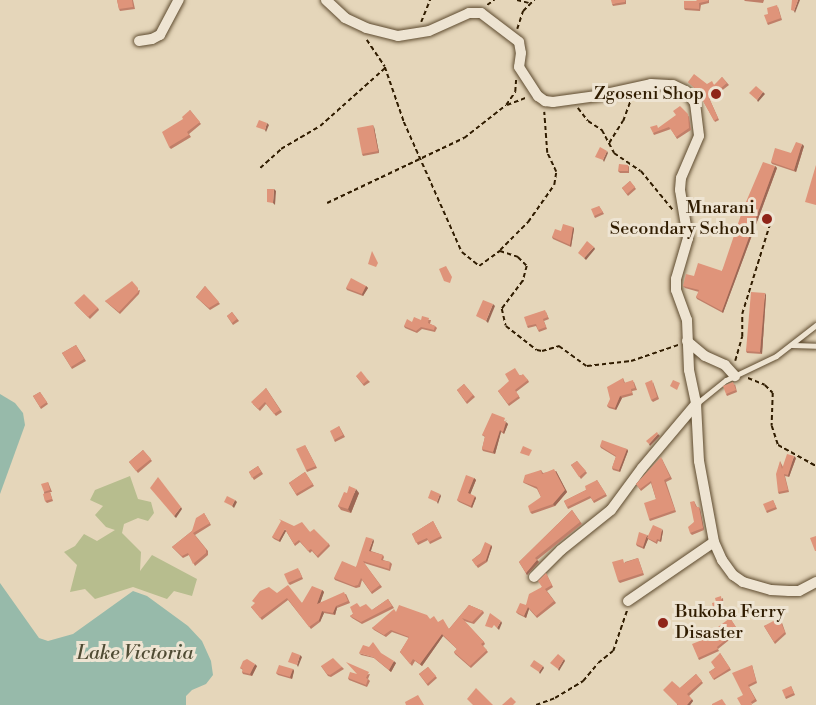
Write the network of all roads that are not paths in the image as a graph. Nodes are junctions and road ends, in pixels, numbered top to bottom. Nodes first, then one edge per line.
1 (179, 0) edge
2 (326, 0) edge
3 (139, 41) dead end
4 (816, 325) edge
5 (687, 341) junction
6 (792, 345) junction
7 (816, 346) edge
8 (732, 372) junction
9 (696, 404) junction
10 (714, 542) junction
11 (534, 577) dead end
12 (816, 582) edge
13 (628, 601) road end

1 - 3 street
2 - 5 street
4 - 6 lane
5 - 8 street
5 - 9 street
6 - 7 lane
6 - 8 lane
8 - 9 lane
9 - 10 street
9 - 11 street
10 - 12 street
10 - 13 street

